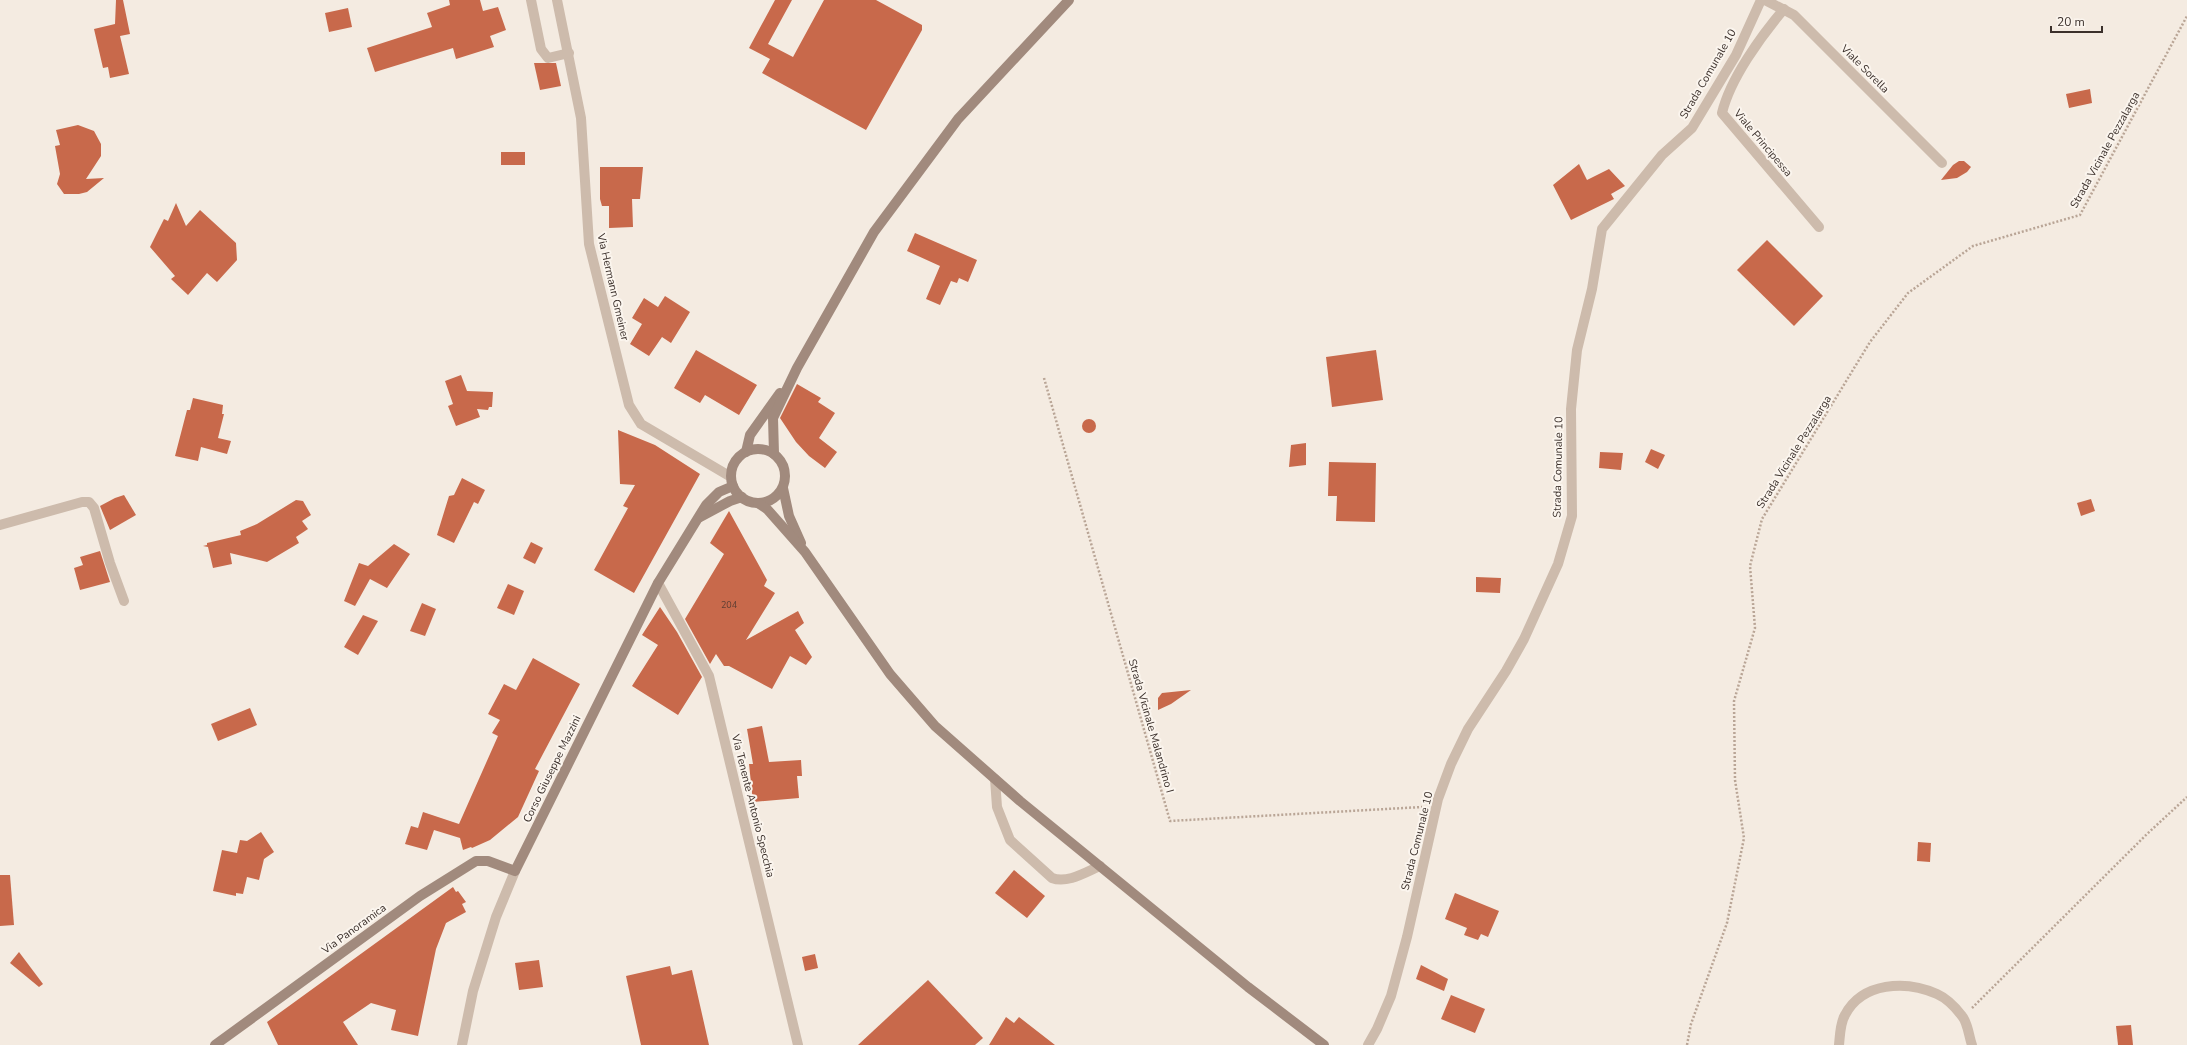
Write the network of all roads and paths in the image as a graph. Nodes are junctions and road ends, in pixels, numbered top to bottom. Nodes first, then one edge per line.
1 (531, 0) edge
2 (557, 0) edge
3 (1069, 0) edge
4 (1761, 0) edge
5 (1765, 0) edge
6 (1784, 9) junction
7 (2187, 16) edge
8 (568, 53) junction
9 (1942, 163) dead end
10 (1819, 227) dead end
11 (797, 368) junction
12 (1044, 378) dead end
13 (746, 452) junction
14 (774, 454) junction
15 (732, 481) junction
16 (783, 488) junction
17 (742, 497) junction
18 (758, 503) junction
19 (698, 518) junction
20 (0, 525) edge
21 (805, 552) junction
22 (658, 583) junction
23 (124, 602) dead end
24 (996, 780) junction
25 (2187, 796) edge
26 (1437, 806) junction
27 (1100, 866) junction
28 (515, 871) junction
29 (1964, 1017) junction
30 (215, 1045) edge
31 (462, 1045) edge
32 (798, 1045) edge
33 (1324, 1045) edge
34 (1368, 1045) edge
35 (1687, 1045) edge
36 (1839, 1045) edge
37 (1972, 1045) edge

1 - 8 street
2 - 8 street, Via Hermann Gmeiner
3 - 11 main road
4 - 26 street, Strada Comunale 10
5 - 6 street, Viale Sorella
6 - 9 street, Viale Sorella
6 - 10 street, Viale Principessa
7 - 35 path, Strada Vicinale Pezzalarga
8 - 15 street, Via Hermann Gmeiner
11 - 13 main road
11 - 14 main road
12 - 26 path, Strada Vicinale Malandrino I
13 - 14 main road
13 - 15 main road
14 - 16 main road
15 - 17 main road
15 - 19 main road, Corso Giuseppe Mazzini
16 - 18 main road
16 - 21 main road
17 - 18 main road
17 - 19 main road, Corso Giuseppe Mazzini
18 - 21 main road
19 - 22 main road, Corso Giuseppe Mazzini
20 - 23 street
21 - 24 main road
22 - 28 main road, Corso Giuseppe Mazzini
22 - 32 street, Via Tenente Antonio Specchia
24 - 27 main road
24 - 27 street
25 - 29 path
26 - 34 street, Strada Comunale 10
27 - 33 main road
28 - 30 main road, Via Panoramica
28 - 31 street, Corso Giuseppe Mazzini
29 - 36 street
29 - 37 street

